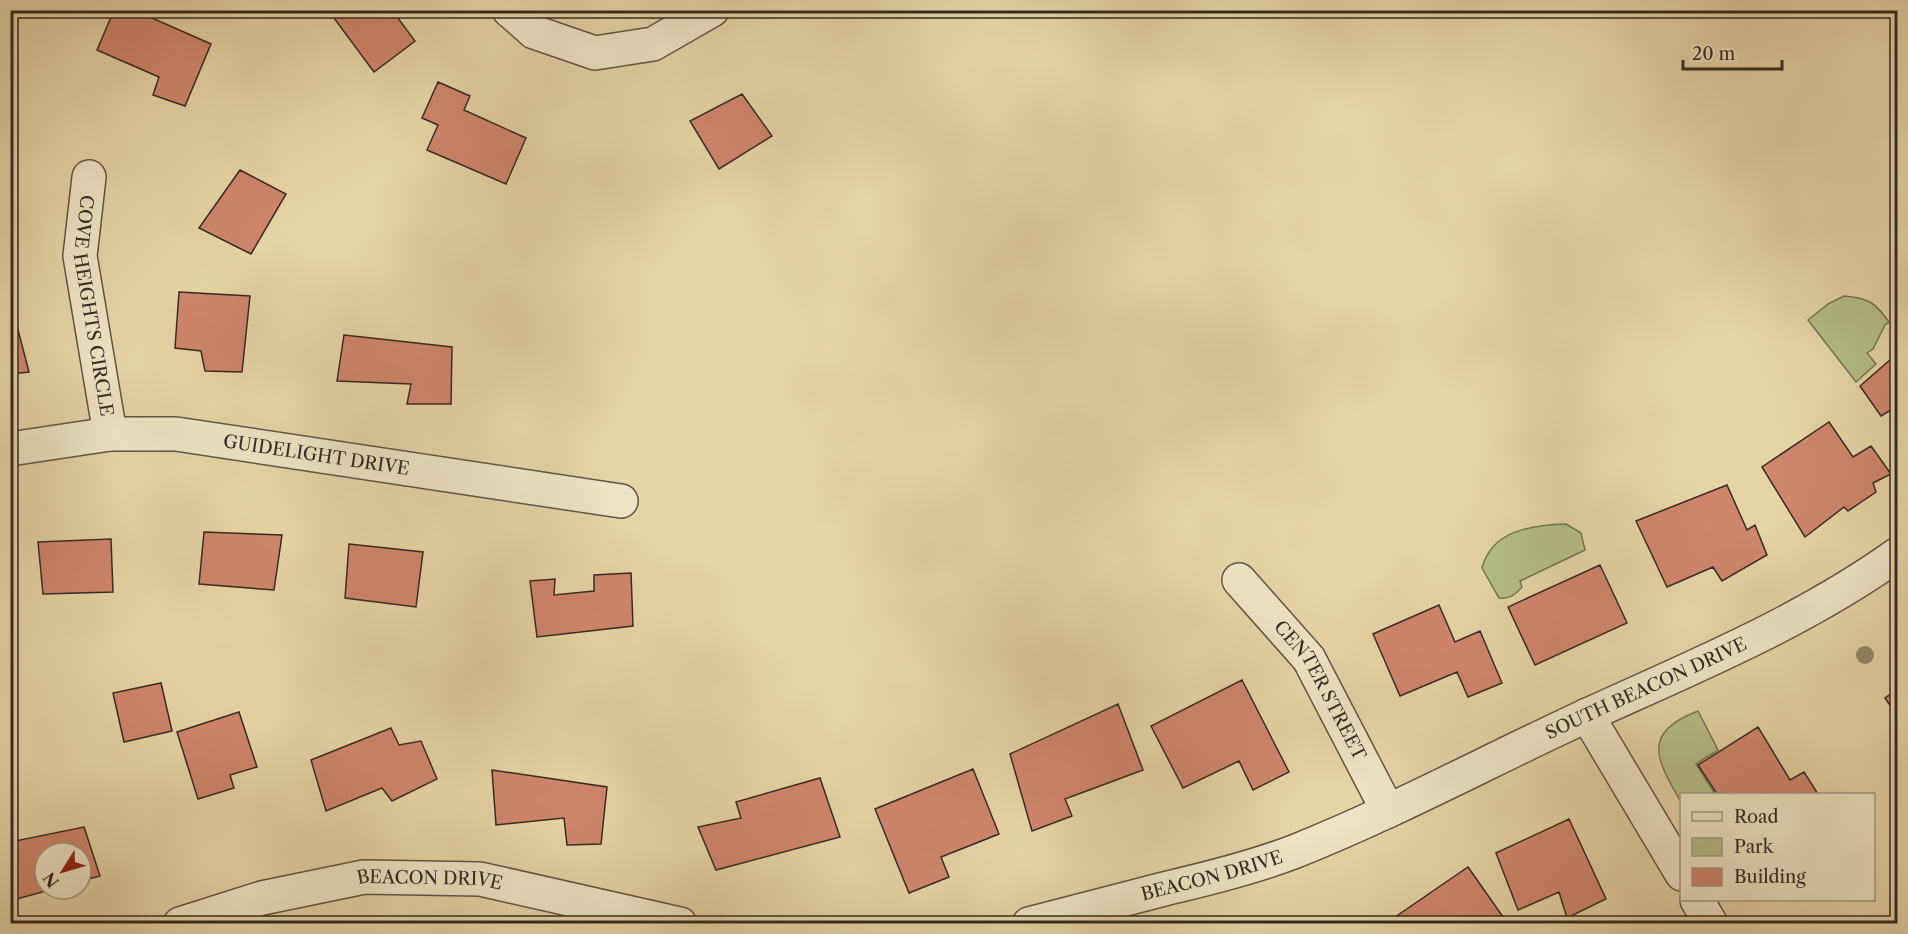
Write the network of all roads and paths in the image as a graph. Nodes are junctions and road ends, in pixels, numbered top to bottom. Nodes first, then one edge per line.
1 (509, 10) edge
2 (712, 10) edge
3 (89, 177) dead end
4 (110, 434) junction
5 (10, 449) edge
6 (621, 501) dead end
7 (1898, 554) edge
8 (1239, 580) dead end
9 (1587, 715) junction
10 (1388, 811) junction
11 (1680, 871) edge
12 (1698, 901) edge
13 (180, 924) edge
14 (680, 924) edge
15 (1029, 924) edge
16 (1711, 924) edge

1 - 2 street
3 - 4 street, COVE HEIGHTS CIRCLE
4 - 5 street, GUIDELIGHT DRIVE
4 - 6 street, GUIDELIGHT DRIVE
7 - 9 street, SOUTH BEACON DRIVE
8 - 10 street, CENTER STREET
9 - 10 street, SOUTH BEACON DRIVE
9 - 11 street
10 - 15 street, BEACON DRIVE
12 - 16 street
13 - 14 street, BEACON DRIVE

